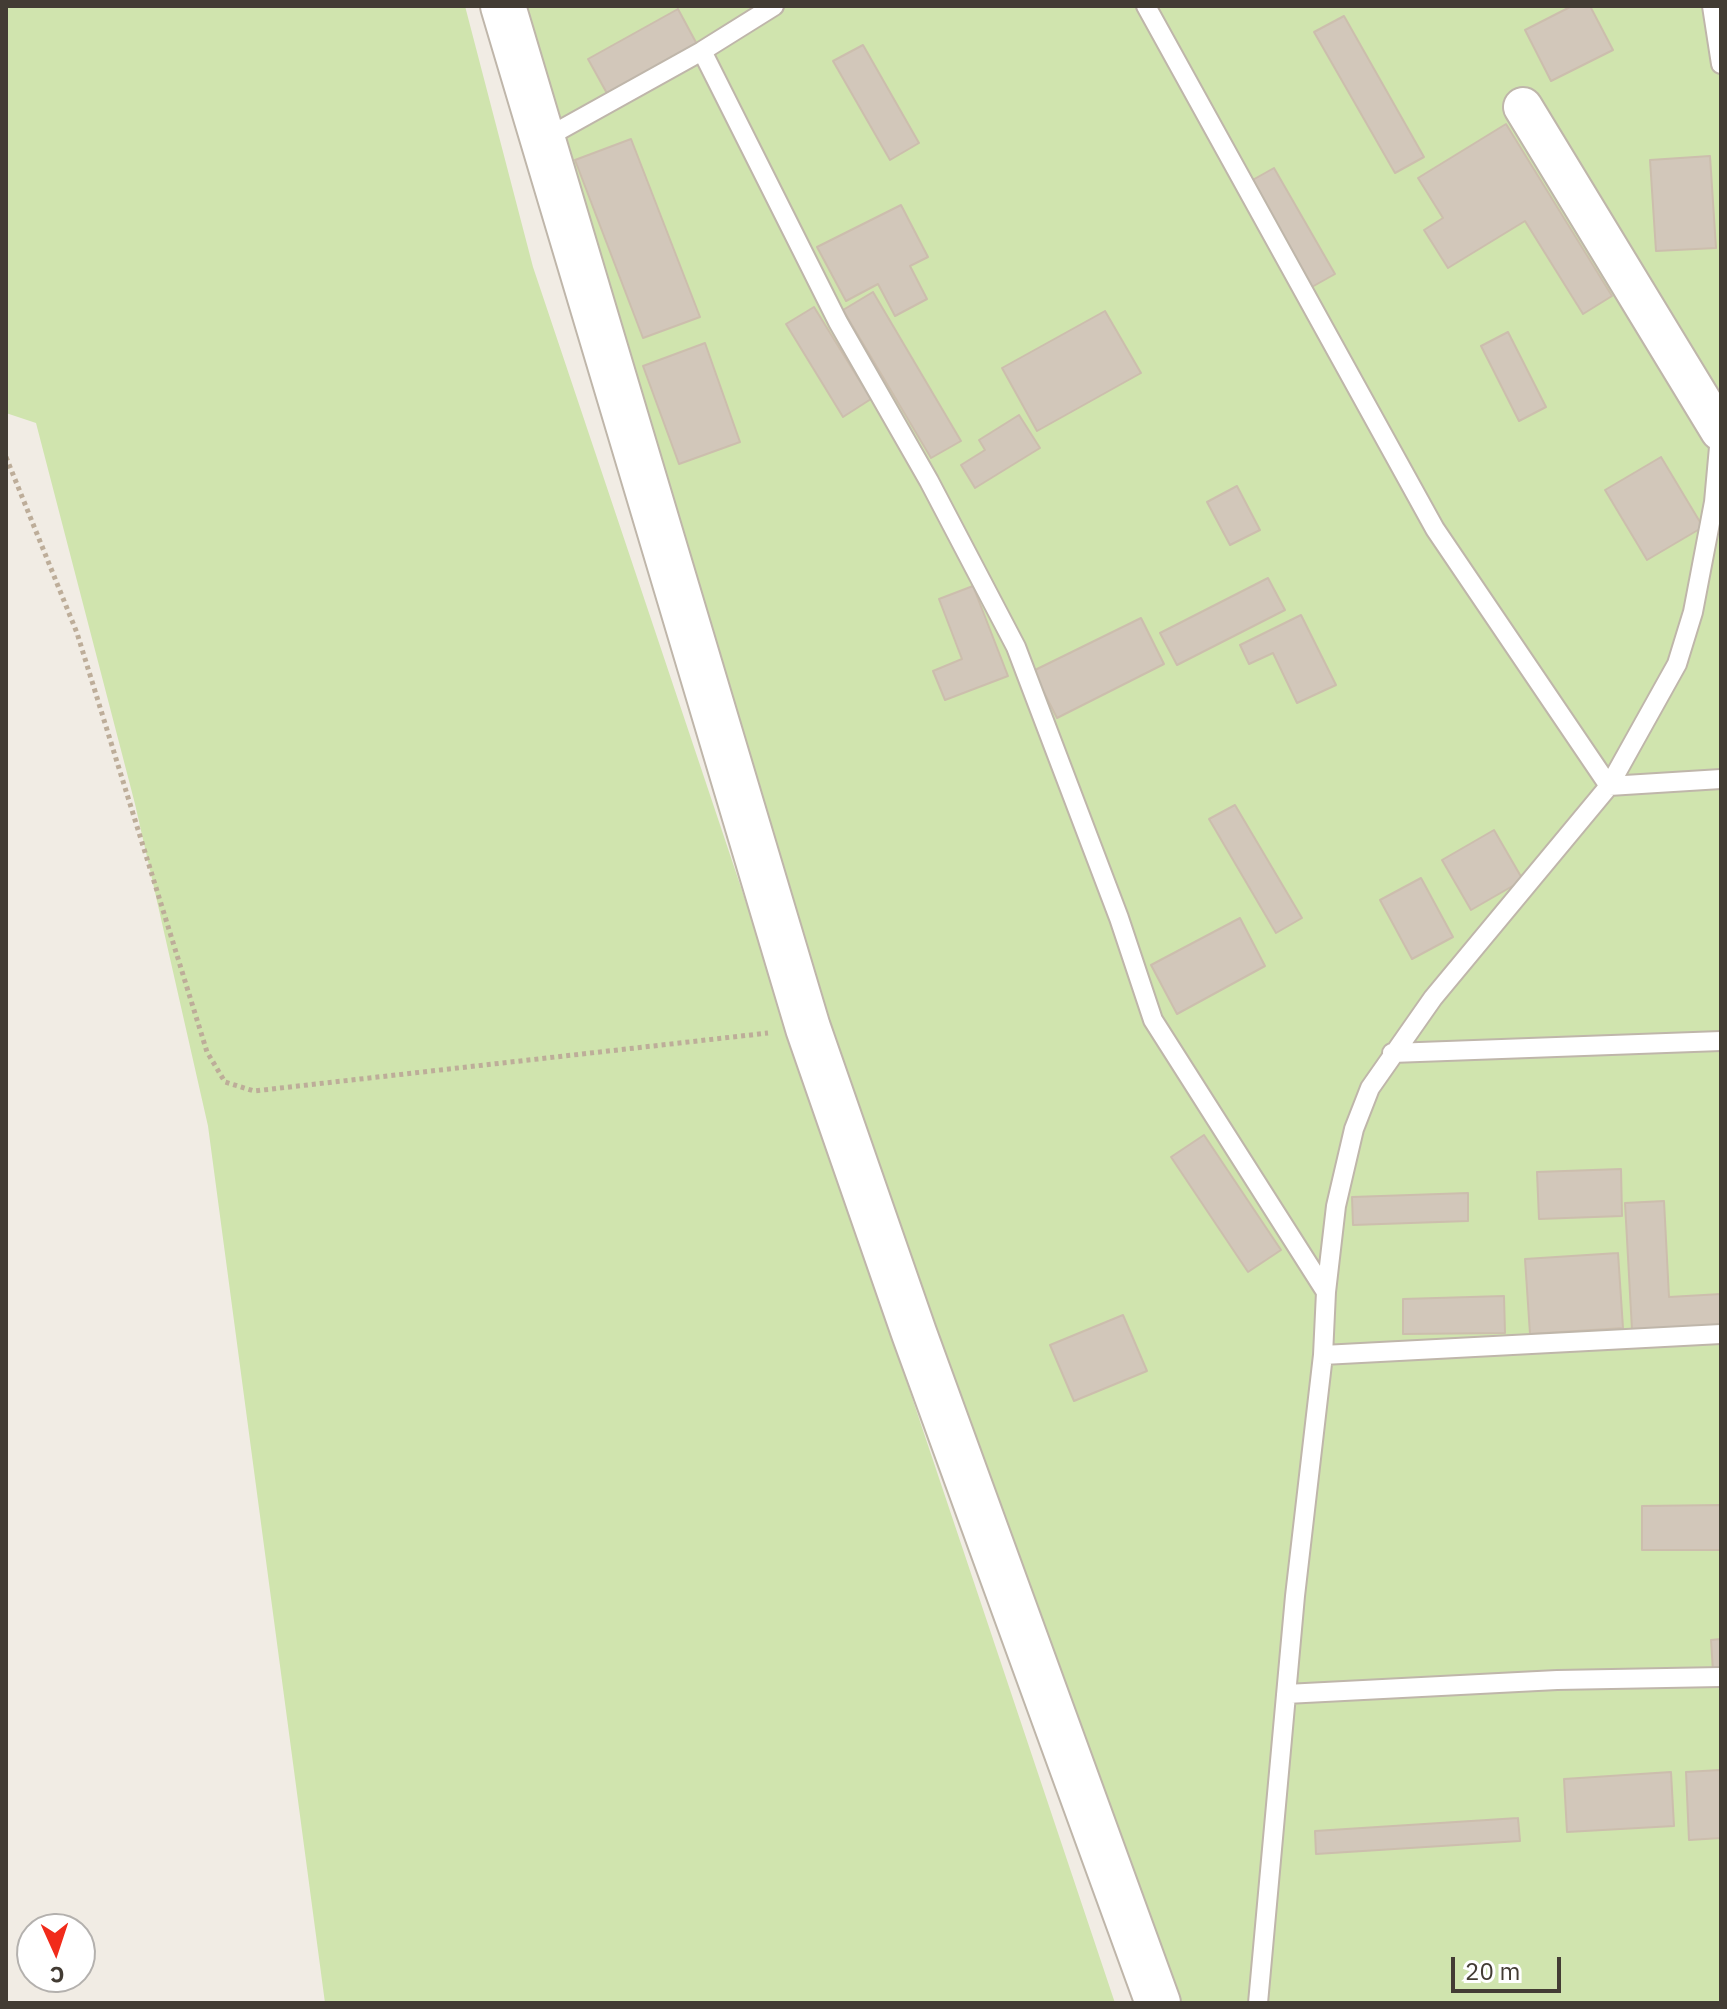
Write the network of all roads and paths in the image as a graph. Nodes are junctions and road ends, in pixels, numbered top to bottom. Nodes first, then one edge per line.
1 (503, 6) edge
2 (774, 6) edge
3 (1146, 6) edge
4 (1712, 6) edge
5 (702, 51) junction
6 (1721, 64) edge
7 (1523, 107) dead end
8 (542, 140) junction
9 (1721, 418) edge
10 (1720, 431) edge
11 (6, 457) edge
12 (1721, 779) edge
13 (1609, 786) junction
14 (808, 1028) junction
15 (1721, 1041) edge
16 (1392, 1053) junction
17 (1326, 1292) junction
18 (1721, 1334) edge
19 (1323, 1355) junction
20 (1721, 1677) edge
21 (1286, 1694) junction
22 (1158, 2003) edge
23 (1258, 2003) edge

1 - 8 street
2 - 5 lane
3 - 13 lane
4 - 6 lane
5 - 8 lane
5 - 17 lane
7 - 10 street
8 - 14 street
9 - 10 lane
10 - 13 lane
11 - 14 path
12 - 13 lane
13 - 16 lane
14 - 22 street
15 - 16 lane
16 - 17 lane
17 - 19 lane
18 - 19 lane
19 - 21 lane
20 - 21 lane
21 - 23 lane

